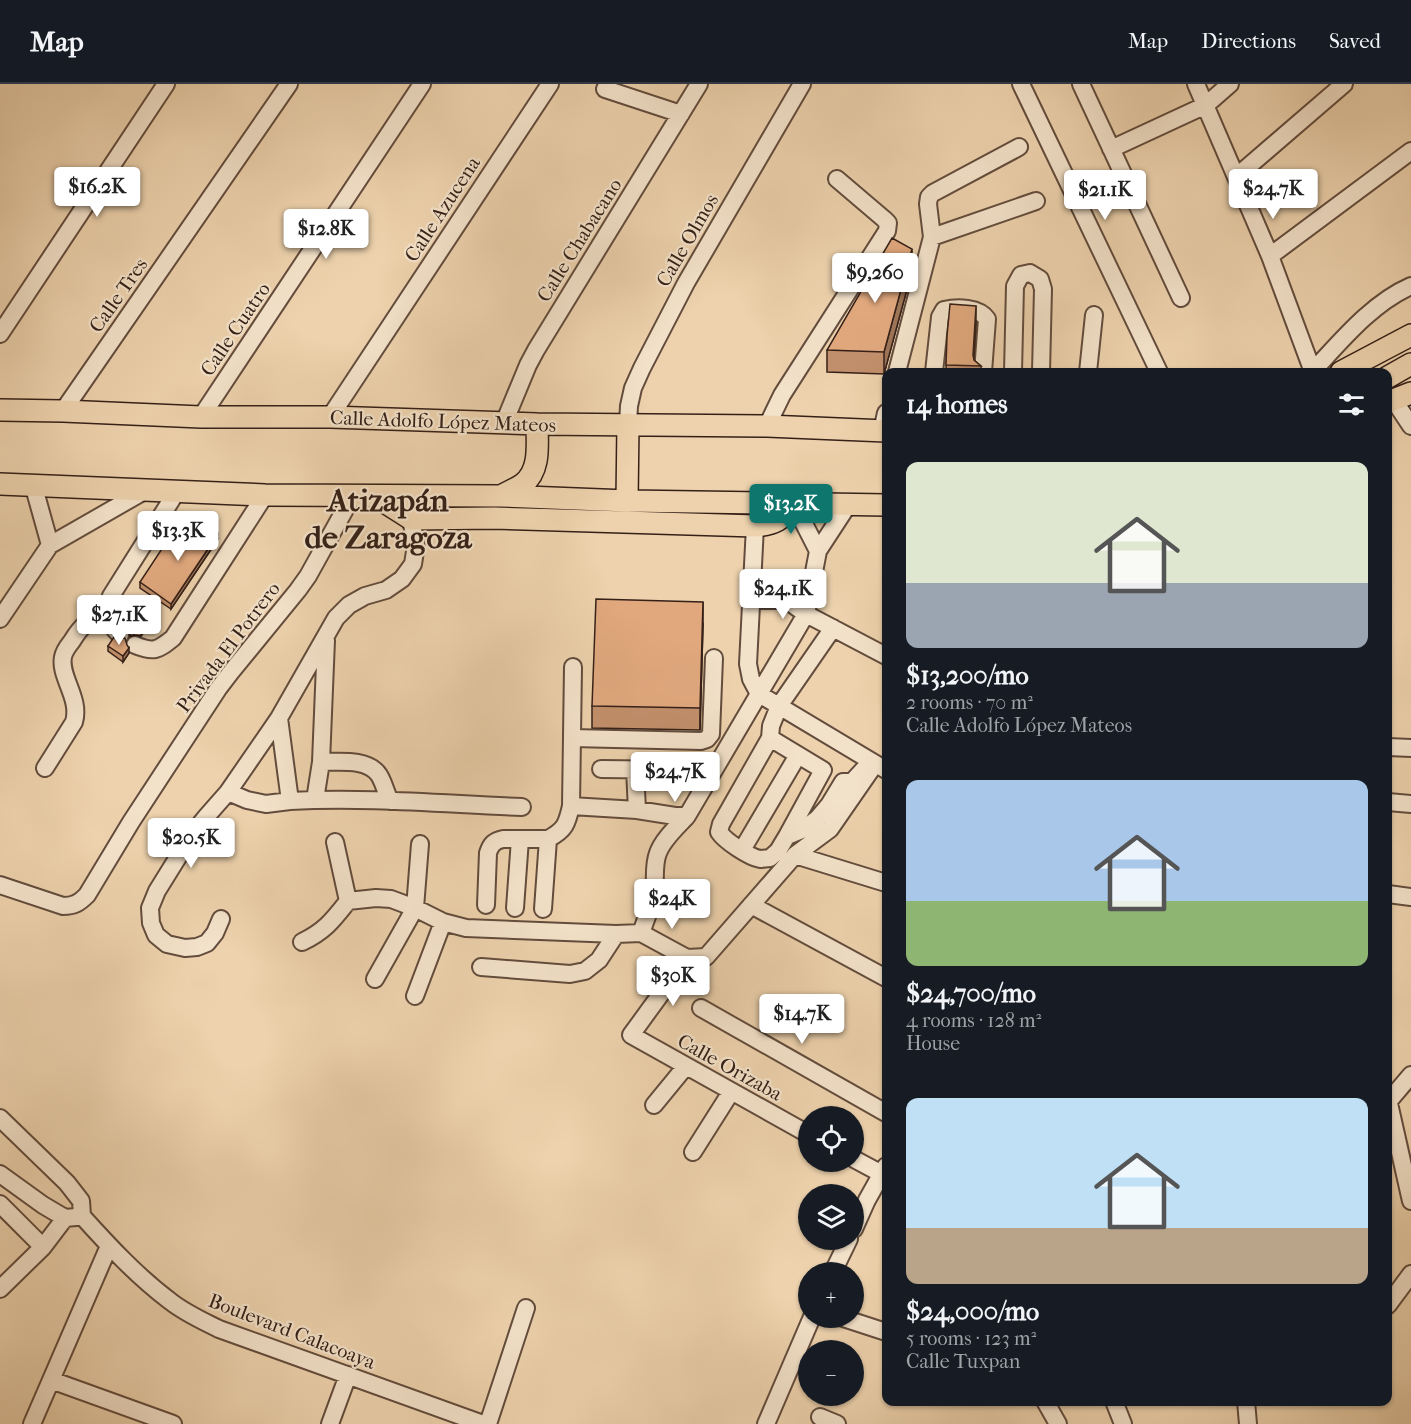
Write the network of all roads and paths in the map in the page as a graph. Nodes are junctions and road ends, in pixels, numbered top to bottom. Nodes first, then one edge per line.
1 (166, 84) edge
2 (289, 84) edge
3 (422, 84) edge
4 (550, 84) edge
5 (699, 84) edge
6 (801, 84) edge
7 (1021, 84) edge
8 (1081, 84) edge
9 (1196, 84) edge
10 (1230, 84) edge
11 (1344, 84) edge
12 (605, 89) dead end
13 (1206, 105) junction
14 (681, 114) junction
15 (1018, 147) dead end
16 (1111, 149) junction
17 (1411, 151) edge
18 (1236, 177) junction
19 (837, 179) dead end
20 (1036, 201) dead end
21 (932, 237) junction
22 (1270, 256) junction
23 (1411, 286) edge
24 (1181, 298) dead end
25 (1094, 315) dead end
26 (0, 334) edge
27 (1411, 335) edge
28 (1411, 364) edge
29 (898, 368) edge
30 (934, 368) edge
31 (983, 368) edge
32 (1013, 368) edge
33 (1041, 368) edge
34 (1088, 368) edge
35 (1157, 368) edge
36 (1312, 368) edge
37 (1316, 368) edge
38 (1349, 368) edge
39 (1392, 375) edge
40 (1411, 386) edge
41 (1397, 398) edge
42 (0, 410) edge
43 (63, 411) junction
44 (201, 417) junction
45 (330, 417) junction
46 (504, 423) junction
47 (537, 424) junction
48 (628, 424) junction
49 (882, 425) edge
50 (767, 426) junction
51 (1411, 426) edge
52 (0, 483) edge
53 (33, 484) junction
54 (146, 490) junction
55 (177, 491) junction
56 (265, 495) junction
57 (353, 495) junction
58 (438, 495) junction
59 (375, 496) junction
60 (501, 496) junction
61 (627, 501) junction
62 (794, 504) junction
63 (848, 505) junction
64 (882, 505) edge
65 (494, 518) junction
66 (411, 519) junction
67 (755, 526) junction
68 (50, 545) junction
69 (818, 551) junction
70 (752, 600) junction
71 (107, 609) junction
72 (806, 615) junction
73 (0, 619) edge
74 (833, 628) junction
75 (120, 635) dead end
76 (326, 635) junction
77 (135, 645) dead end
78 (882, 654) edge
79 (714, 658) dead end
80 (573, 667) dead end
81 (759, 694) junction
82 (779, 706) junction
83 (279, 718) junction
84 (572, 738) junction
85 (770, 738) junction
86 (1392, 747) edge
87 (1411, 748) edge
88 (798, 754) junction
89 (321, 762) junction
90 (878, 765) edge
91 (45, 768) dead end
92 (601, 768) dead end
93 (635, 769) junction
94 (688, 770) dead end
95 (823, 770) junction
96 (843, 782) junction
97 (228, 792) junction
98 (315, 800) junction
99 (290, 801) junction
100 (390, 801) junction
101 (1392, 802) edge
102 (1411, 804) edge
103 (571, 806) junction
104 (522, 807) dead end
105 (637, 810) junction
106 (687, 816) junction
107 (787, 836) junction
108 (520, 839) junction
109 (548, 839) junction
110 (334, 842) dead end
111 (420, 844) dead end
112 (742, 850) junction
113 (795, 855) junction
114 (882, 882) edge
115 (0, 885) edge
116 (1392, 895) edge
117 (1411, 897) edge
118 (348, 901) junction
119 (486, 905) dead end
120 (751, 905) junction
121 (415, 908) junction
122 (514, 908) dead end
123 (543, 909) dead end
124 (221, 919) dead end
125 (443, 922) junction
126 (641, 933) junction
127 (616, 934) junction
128 (302, 942) dead end
129 (687, 958) junction
130 (481, 967) dead end
131 (882, 976) edge
132 (375, 979) dead end
133 (415, 996) dead end
134 (701, 1008) dead end
135 (686, 1066) junction
136 (1411, 1075) edge
137 (731, 1092) junction
138 (1392, 1096) edge
139 (654, 1105) dead end
140 (882, 1111) edge
141 (0, 1118) edge
142 (798, 1129) edge
143 (1392, 1138) edge
144 (693, 1152) dead end
145 (864, 1163) edge
146 (1395, 1166) edge
147 (882, 1169) edge
148 (882, 1174) edge
149 (1, 1176) edge
150 (1411, 1201) edge
151 (0, 1204) edge
152 (864, 1209) edge
153 (73, 1217) junction
154 (109, 1246) junction
155 (42, 1247) junction
156 (1411, 1274) edge
157 (0, 1289) edge
158 (1392, 1300) edge
159 (526, 1308) dead end
160 (864, 1325) edge
161 (807, 1328) edge
162 (882, 1331) edge
163 (348, 1375) junction
164 (51, 1380) junction
165 (1048, 1406) edge
166 (1116, 1406) edge
167 (1246, 1406) edge
168 (820, 1417) dead end
169 (32, 1424) edge
170 (173, 1424) edge
171 (330, 1424) edge
172 (483, 1424) edge
173 (488, 1424) edge
174 (766, 1424) edge
175 (837, 1424) edge
176 (1058, 1424) edge
177 (1123, 1424) edge
178 (1248, 1424) edge

1 - 26 street
2 - 43 street, Calle Tres
3 - 44 street, Calle Cuatro
4 - 45 street, Calle Azucena
5 - 14 street, Calle Chabacano
6 - 48 street, Calle Olmos
7 - 35 street
8 - 16 street
9 - 13 street
10 - 13 street
11 - 18 street
12 - 14 street
13 - 16 street
13 - 18 street
14 - 46 street, Calle Chabacano
15 - 21 street
16 - 24 street
17 - 22 street
18 - 22 street
19 - 50 street
20 - 21 street
21 - 29 street
22 - 36 street
23 - 37 street
25 - 34 street
27 - 38 main road
28 - 39 main road
30 - 31 street
32 - 33 street
40 - 41 main road
41 - 51 street
42 - 43 main road, Calle Adolfo López Mateos
43 - 44 main road, Calle Adolfo López Mateos
44 - 45 main road, Calle Adolfo López Mateos
45 - 46 main road, Calle Adolfo López Mateos
46 - 47 main road, Calle Adolfo López Mateos
47 - 48 main road, Calle Adolfo López Mateos
47 - 60 main road
48 - 50 main road, Calle Adolfo López Mateos
48 - 61 main road
49 - 50 main road, Calle Adolfo López Mateos
52 - 53 main road
53 - 54 main road
53 - 68 street
54 - 55 main road
54 - 68 street
55 - 56 main road
55 - 71 street
56 - 57 main road
56 - 77 street
57 - 59 main road
57 - 115 street, Privada El Potrero
58 - 59 main road
58 - 60 main road
58 - 65 main road
59 - 66 main road
60 - 61 main road
61 - 62 main road
62 - 63 main road
62 - 67 main road
62 - 69 street
63 - 64 main road
63 - 69 street
65 - 66 main road
65 - 67 main road
66 - 76 street
67 - 70 street
68 - 73 street
69 - 72 street
70 - 72 street
70 - 81 street
71 - 75 street
71 - 91 street
72 - 74 street
72 - 81 street
74 - 78 street
74 - 82 street
76 - 83 street
76 - 89 street
79 - 84 street
80 - 84 street
81 - 82 street
81 - 106 street
82 - 85 street
82 - 90 street
83 - 97 street
83 - 99 street
84 - 103 street
85 - 88 street
85 - 112 street
86 - 87 street
88 - 95 street
88 - 112 street
89 - 98 street
89 - 100 street
90 - 96 street
90 - 113 street
92 - 93 street
93 - 94 street
93 - 105 street
95 - 96 street
95 - 107 street
96 - 107 street
97 - 99 street
97 - 124 street
98 - 99 street
98 - 100 street
100 - 104 street
101 - 102 street
103 - 105 street
103 - 109 street
105 - 106 street
106 - 126 street
107 - 112 street
108 - 109 street
108 - 119 street
108 - 122 street
109 - 123 street
110 - 118 street
111 - 121 street
113 - 114 street
113 - 120 street
116 - 117 street
118 - 121 street
118 - 128 street
120 - 129 street
120 - 131 street
121 - 125 street
121 - 132 street
125 - 127 street
125 - 133 street
126 - 127 street
126 - 129 street
127 - 130 street
129 - 135 street, Calle Orizaba
134 - 140 street
135 - 137 street, Calle Orizaba
135 - 139 street
136 - 138 street
137 - 142 street, Calle Orizaba
137 - 144 street
141 - 153 street, Boulevard Calacoaya
143 - 146 street
145 - 147 street
146 - 150 street
148 - 152 street
149 - 153 street, Boulevard Calacoaya
151 - 155 street
153 - 154 street, Boulevard Calacoaya
153 - 155 street
154 - 163 street, Boulevard Calacoaya
154 - 164 street
155 - 157 street
156 - 158 street
159 - 173 street
160 - 162 street
161 - 174 street
163 - 171 street
163 - 172 street, Boulevard Calacoaya
164 - 169 street
164 - 170 street
165 - 176 street
166 - 177 street
167 - 178 street
168 - 175 street

